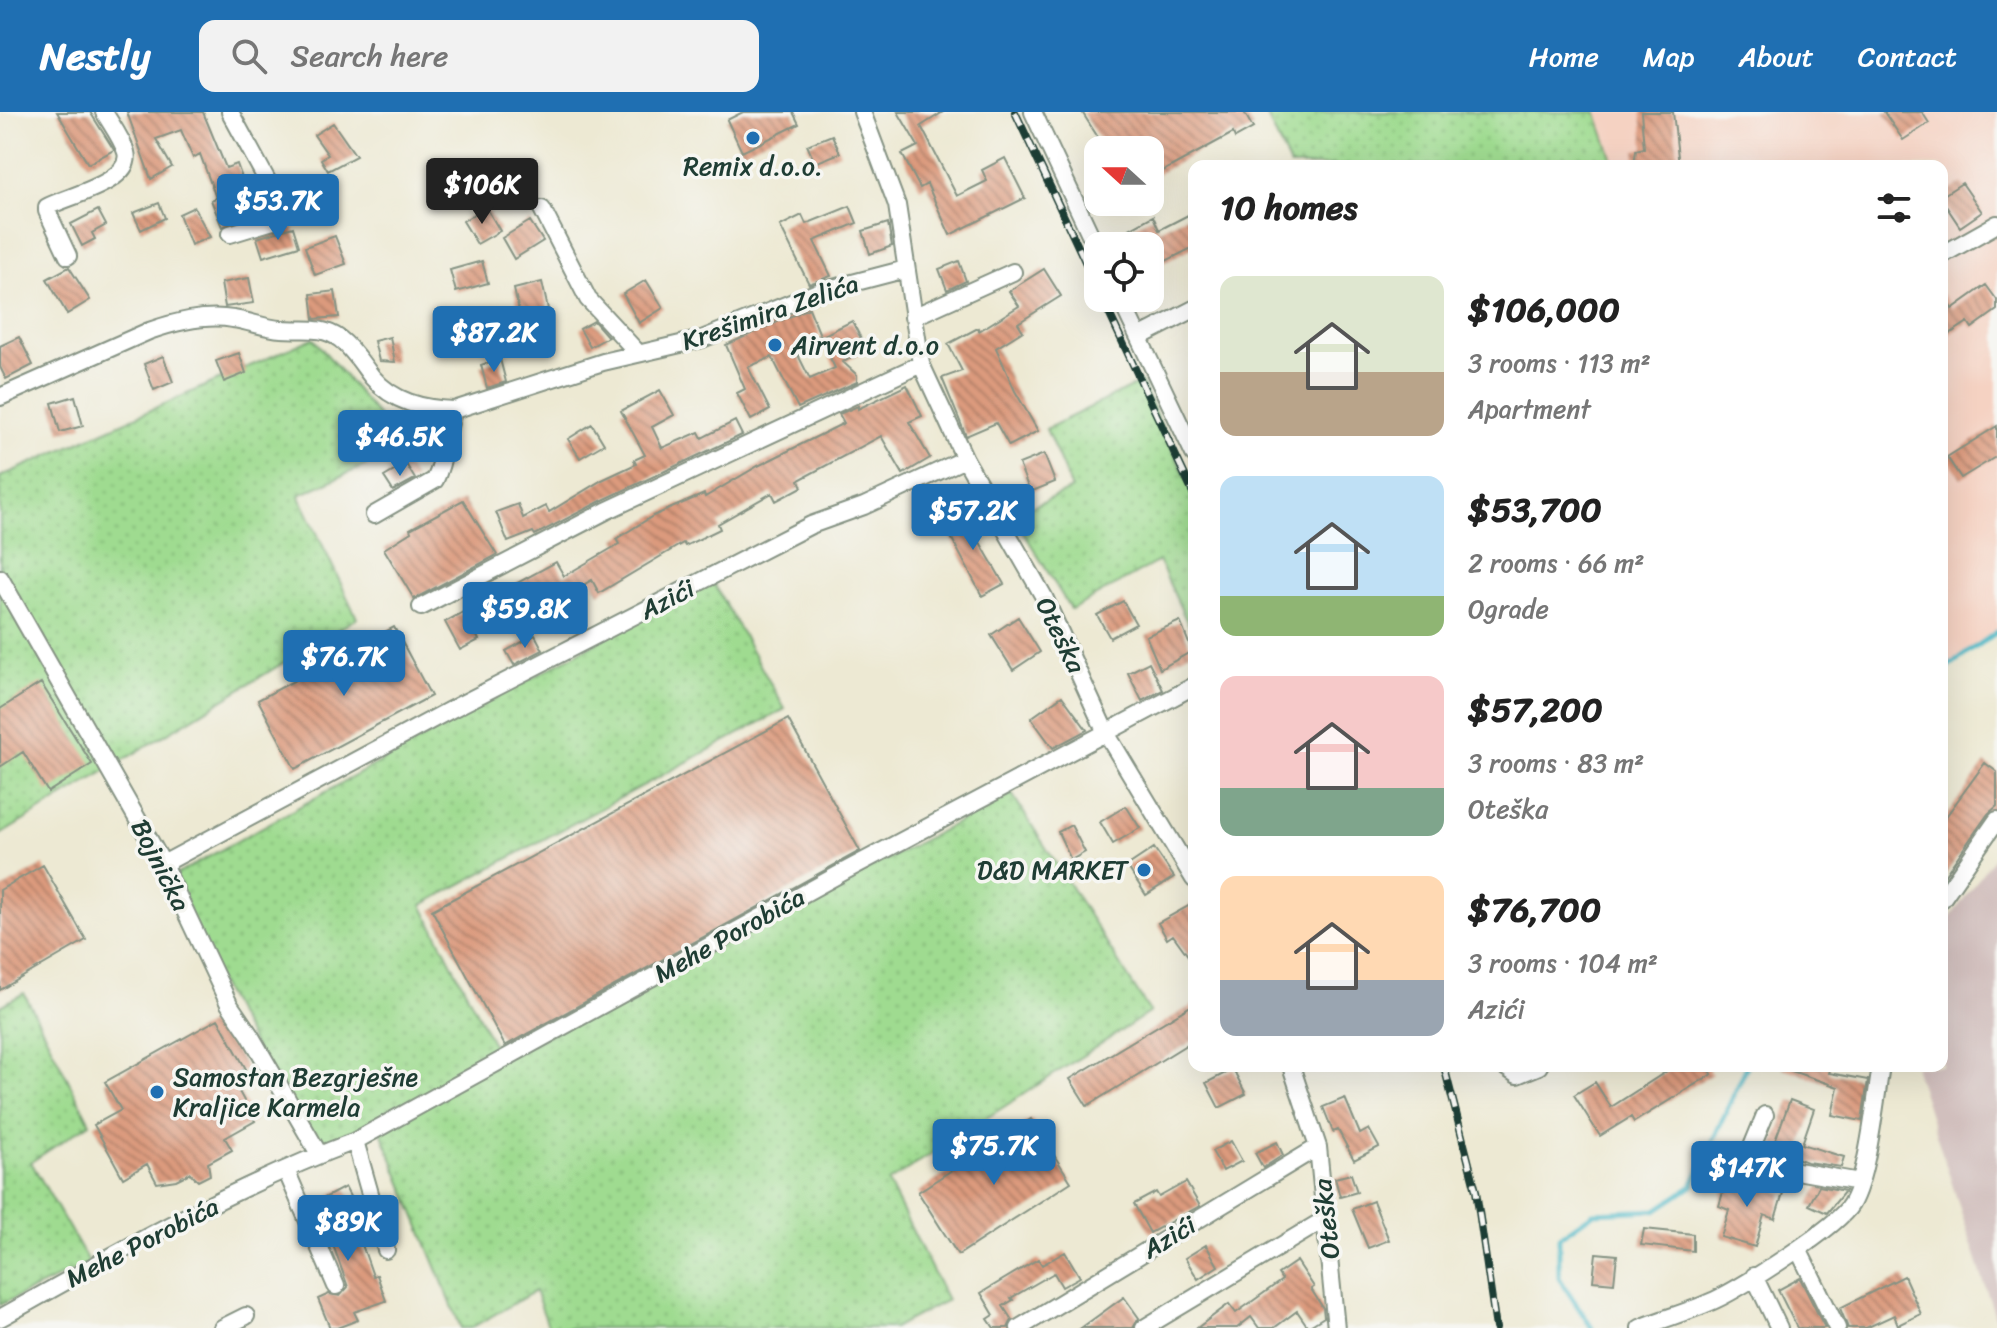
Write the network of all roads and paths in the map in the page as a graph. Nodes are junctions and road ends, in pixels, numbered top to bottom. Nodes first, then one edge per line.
1 (104, 112) edge
2 (230, 112) edge
3 (862, 112) edge
4 (1033, 112) edge
5 (542, 209) dead end
6 (1997, 224) edge
7 (1089, 232) edge
8 (230, 234) dead end
9 (1948, 252) edge
10 (68, 256) dead end
11 (906, 269) junction
12 (1013, 272) dead end
13 (1127, 312) edge
14 (1188, 312) edge
15 (913, 317) junction
16 (1139, 337) junction
17 (638, 353) junction
18 (921, 364) junction
19 (0, 397) edge
20 (454, 410) junction
21 (1188, 441) edge
22 (965, 459) junction
23 (374, 515) dead end
24 (0, 578) edge
25 (421, 607) dead end
26 (1188, 689) edge
27 (1106, 733) junction
28 (1997, 820) edge
29 (163, 864) junction
30 (1188, 869) edge
31 (1948, 890) edge
32 (1293, 1072) edge
33 (1880, 1072) edge
34 (1765, 1115) dead end
35 (355, 1141) junction
36 (1318, 1147) junction
37 (319, 1154) junction
38 (286, 1170) junction
39 (1860, 1182) junction
40 (1327, 1218) junction
41 (1798, 1249) junction
42 (386, 1250) dead end
43 (1754, 1276) junction
44 (336, 1286) dead end
45 (246, 1316) dead end
46 (0, 1318) edge
47 (1649, 1326) edge
48 (222, 1328) edge
49 (1019, 1328) edge
50 (1144, 1328) edge
51 (1336, 1328) edge
52 (1779, 1328) edge
53 (1837, 1328) edge

1 - 10 street
2 - 8 street
3 - 11 street, Oteška
4 - 7 street
5 - 17 street
6 - 9 street
11 - 15 street, Oteška
11 - 17 street, Krešimira Zelića
12 - 15 street
13 - 16 street
14 - 16 street
15 - 18 street, Oteška
16 - 21 street
17 - 20 street, Krešimira Zelića
18 - 22 street, Oteška
18 - 25 street
19 - 20 street, Krešimira Zelića
20 - 23 street
22 - 27 street, Oteška
22 - 29 street, Azići
24 - 29 street, Bojnička
26 - 27 street, Mehe Porobića
27 - 30 street, Oteška
27 - 35 street, Mehe Porobića
28 - 31 street
29 - 37 street, Bojnička
32 - 36 street, Oteška
33 - 39 street
34 - 39 street
35 - 37 street, Mehe Porobića
35 - 42 street
36 - 40 street, Oteška
36 - 49 street, Azići
37 - 38 street, Mehe Porobića
38 - 44 street
38 - 46 street, Mehe Porobića
39 - 41 street
40 - 50 street
40 - 51 street, Oteška
41 - 43 street
41 - 53 street
43 - 47 street
43 - 52 street
45 - 48 street

